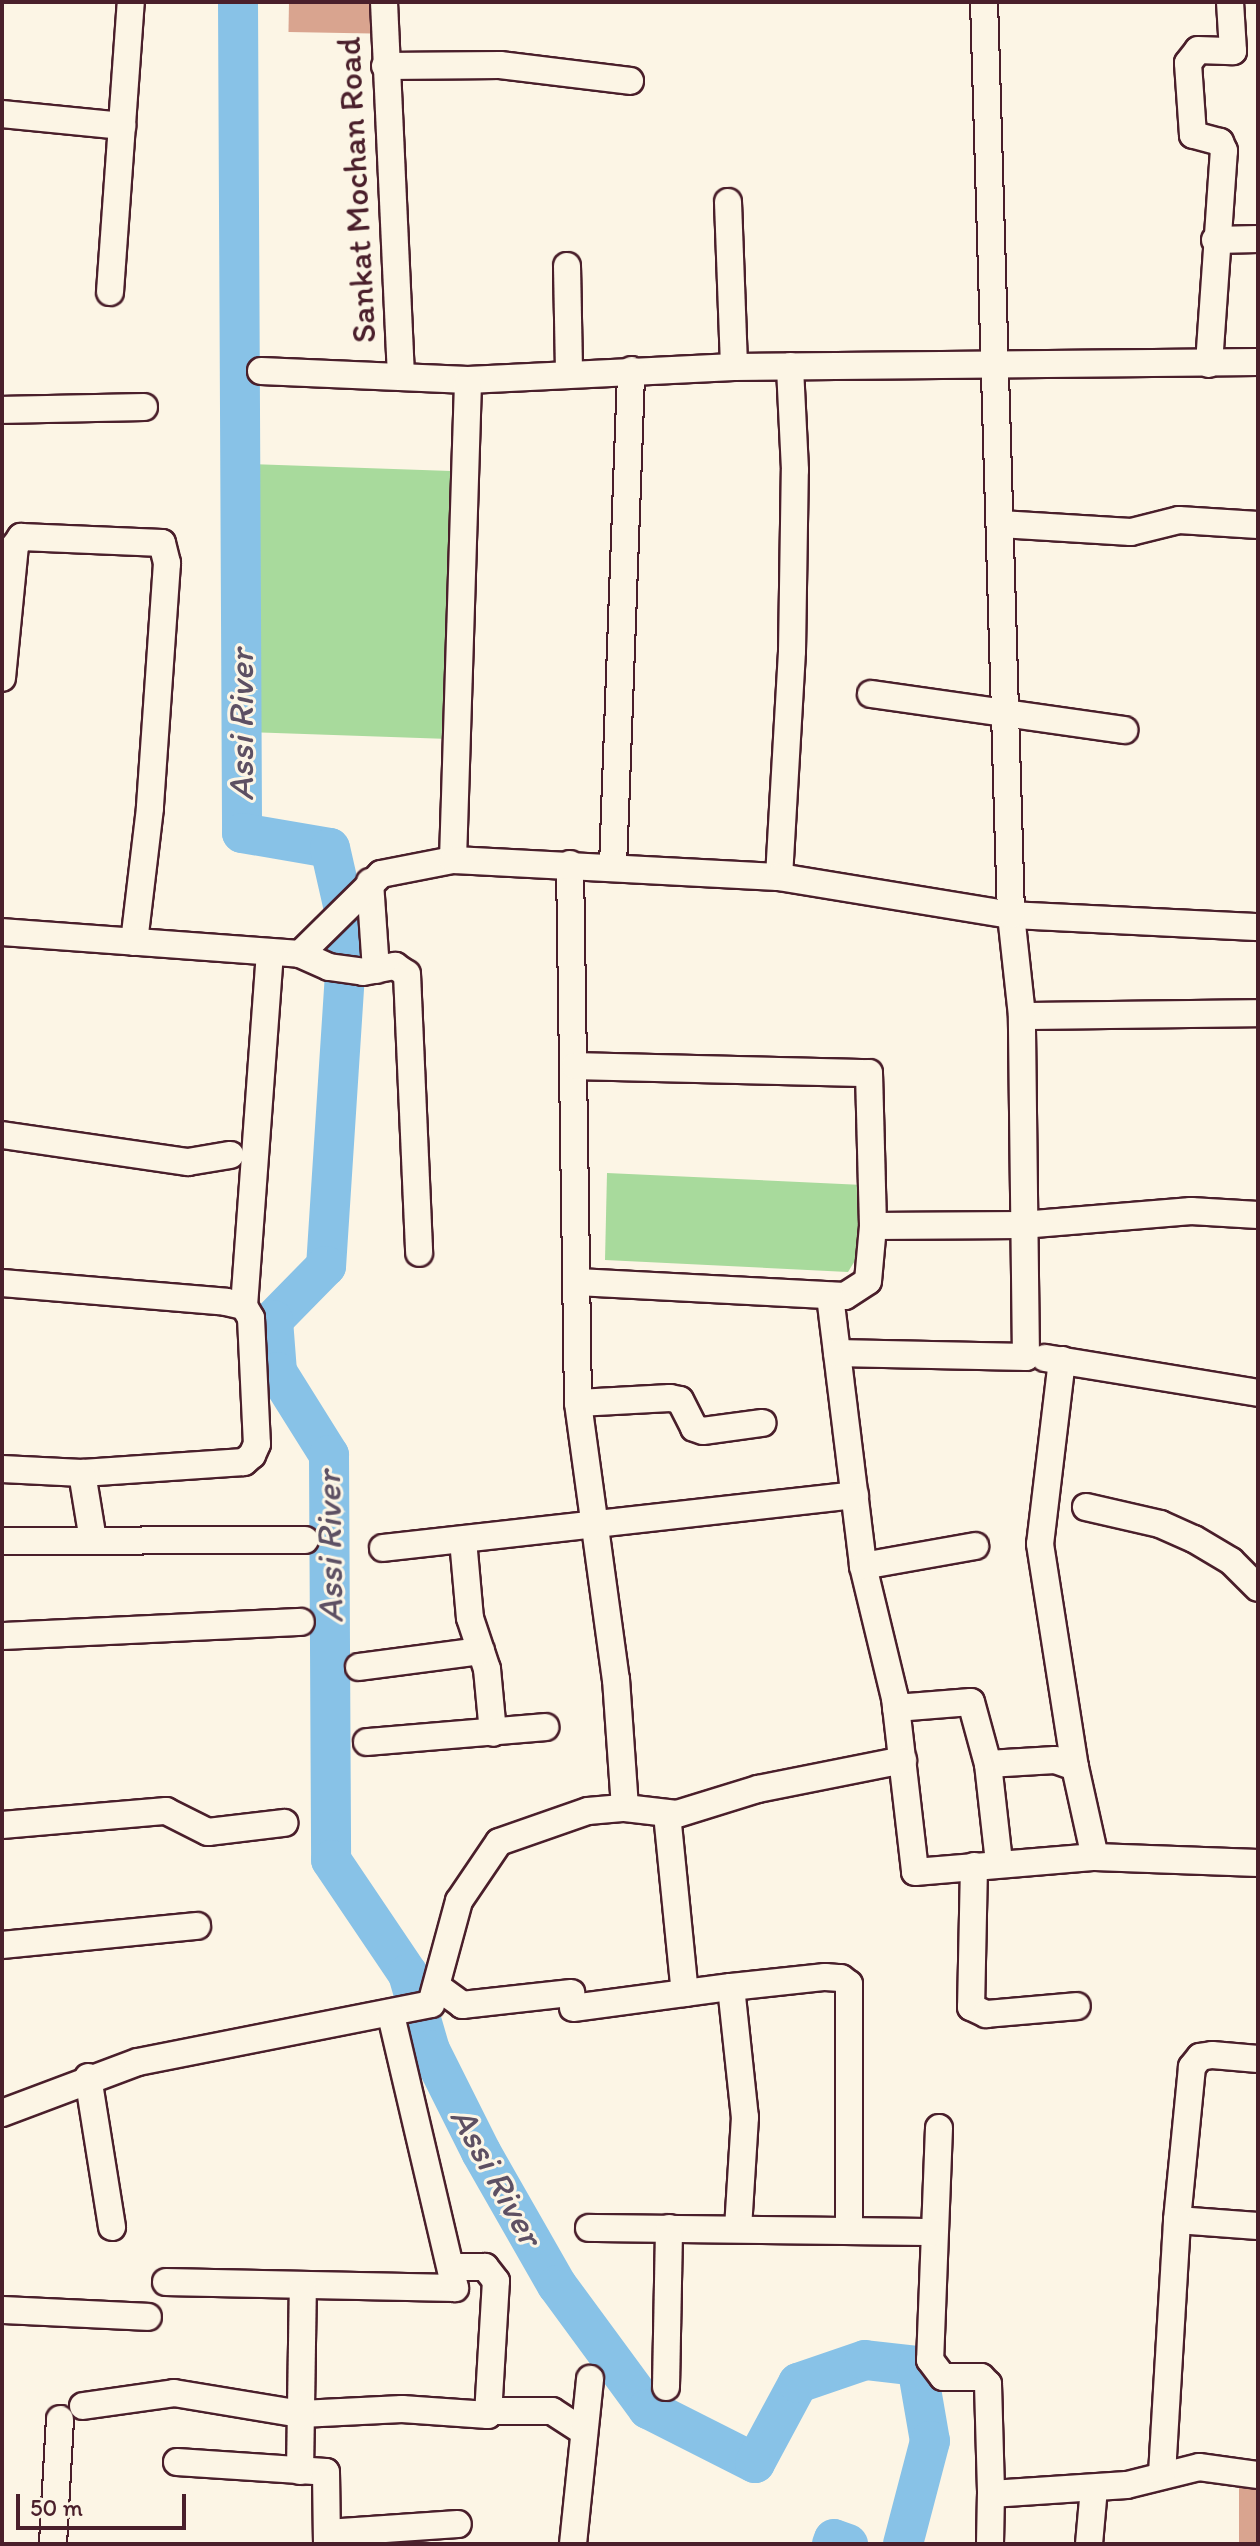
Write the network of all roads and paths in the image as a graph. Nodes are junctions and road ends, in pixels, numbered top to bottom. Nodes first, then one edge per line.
1 (131, 2) edge
2 (384, 2) edge
3 (984, 2) edge
4 (1230, 2) edge
5 (1246, 50) edge
6 (385, 66) junction
7 (630, 81) dead end
8 (2, 114) edge
9 (122, 126) junction
10 (728, 202) dead end
11 (1258, 239) edge
12 (1215, 240) junction
13 (567, 266) dead end
14 (110, 292) dead end
15 (1258, 362) edge
16 (1209, 364) junction
17 (790, 366) junction
18 (734, 367) junction
19 (995, 367) junction
20 (631, 370) junction
21 (261, 371) dead end
22 (569, 374) junction
23 (401, 376) junction
24 (468, 380) junction
25 (144, 407) dead end
26 (2, 410) edge
27 (1000, 524) junction
28 (1258, 525) edge
29 (2, 678) edge
30 (871, 694) dead end
31 (1008, 710) junction
32 (1124, 730) dead end
33 (453, 860) junction
34 (570, 864) junction
35 (613, 866) junction
36 (779, 877) junction
37 (363, 888) junction
38 (1011, 915) junction
39 (1258, 927) edge
40 (2, 932) edge
41 (134, 942) junction
42 (309, 946) junction
43 (270, 952) junction
44 (370, 971) junction
45 (1258, 1013) edge
46 (1022, 1016) junction
47 (575, 1066) junction
48 (2, 1135) edge
49 (230, 1155) dead end
50 (1258, 1215) edge
51 (1022, 1225) junction
52 (873, 1226) junction
53 (419, 1253) dead end
54 (577, 1282) junction
55 (2, 1283) edge
56 (830, 1296) junction
57 (244, 1306) junction
58 (837, 1353) junction
59 (1026, 1357) junction
60 (1062, 1360) junction
61 (1258, 1393) edge
62 (578, 1403) junction
63 (762, 1423) dead end
64 (2, 1469) edge
65 (82, 1473) junction
66 (855, 1495) junction
67 (1086, 1507) dead end
68 (592, 1524) junction
69 (93, 1540) junction
70 (305, 1540) dead end
71 (463, 1540) junction
72 (2, 1541) edge
73 (975, 1546) dead end
74 (383, 1548) dead end
75 (863, 1566) junction
76 (1258, 1588) edge
77 (301, 1622) dead end
78 (2, 1636) edge
79 (481, 1651) junction
80 (359, 1667) dead end
81 (896, 1708) junction
82 (545, 1727) dead end
83 (493, 1733) junction
84 (367, 1742) dead end
85 (903, 1760) junction
86 (988, 1764) junction
87 (1075, 1767) junction
88 (625, 1808) junction
89 (667, 1814) junction
90 (284, 1823) dead end
91 (2, 1825) edge
92 (1095, 1857) junction
93 (1258, 1863) edge
94 (986, 1864) junction
95 (197, 1926) dead end
96 (2, 1945) edge
97 (731, 1987) junction
98 (685, 1993) junction
99 (435, 1996) junction
100 (1077, 2006) dead end
101 (396, 2014) junction
102 (1258, 2059) edge
103 (88, 2077) junction
104 (2, 2113) edge
105 (939, 2128) dead end
106 (1177, 2220) junction
107 (1258, 2226) edge
108 (112, 2227) dead end
109 (738, 2227) junction
110 (589, 2228) dead end
111 (669, 2228) junction
112 (849, 2228) junction
113 (934, 2232) junction
114 (452, 2267) junction
115 (166, 2282) dead end
116 (303, 2288) junction
117 (2, 2310) edge
118 (148, 2317) dead end
119 (590, 2379) dead end
120 (666, 2387) dead end
121 (490, 2411) junction
122 (301, 2414) junction
123 (581, 2430) junction
124 (177, 2462) dead end
125 (300, 2471) junction
126 (1162, 2474) junction
127 (1258, 2475) edge
128 (1094, 2488) junction
129 (991, 2494) junction
130 (458, 2524) dead end
131 (327, 2539) edge
132 (53, 2544) edge
133 (573, 2544) edge
134 (990, 2544) edge
135 (1089, 2544) edge

1 - 9 street
2 - 6 street, Sankat Mochan Road
3 - 19 street
4 - 5 street
5 - 12 street
6 - 7 street
6 - 23 street, Sankat Mochan Road
8 - 9 street
9 - 14 street
10 - 18 street
11 - 12 street
12 - 16 street
13 - 22 street
15 - 16 street
16 - 19 street
17 - 18 street
17 - 19 street
17 - 36 street
18 - 20 street
19 - 27 street
20 - 22 street
20 - 35 street
21 - 23 street
22 - 24 street
23 - 24 street
24 - 33 street
25 - 26 street
27 - 28 street
27 - 31 street
29 - 41 street
30 - 31 street
31 - 32 street
31 - 38 street
33 - 34 street
33 - 37 street
34 - 35 street
34 - 47 street
35 - 36 street
36 - 38 street
37 - 42 street
37 - 44 street
38 - 39 street
38 - 46 street
40 - 41 street
41 - 43 street
42 - 43 street
42 - 44 street
43 - 57 street
44 - 53 street
45 - 46 street
46 - 51 street
47 - 52 street
47 - 54 street
48 - 49 street
50 - 51 street
51 - 52 street
51 - 59 street
52 - 56 street
54 - 56 street
54 - 62 street
55 - 57 street
56 - 58 street
57 - 65 street
58 - 59 street
58 - 66 street
59 - 60 street
60 - 61 street
60 - 87 street
62 - 63 street
62 - 68 street
64 - 65 street
65 - 69 street
66 - 68 street
66 - 75 street
67 - 76 street
68 - 71 street
68 - 88 street
69 - 70 street
69 - 72 street
71 - 74 street
71 - 79 street
73 - 75 street
75 - 81 street
77 - 78 street
79 - 80 street
79 - 83 street
81 - 85 street
81 - 86 street
82 - 83 street
83 - 84 street
85 - 89 street
85 - 94 street
86 - 87 street
86 - 94 street
87 - 92 street
88 - 89 street
88 - 99 street
89 - 98 street
90 - 91 street
92 - 93 street
92 - 94 street
94 - 100 street
95 - 96 street
97 - 98 street
97 - 109 street
97 - 112 street
98 - 99 street
99 - 101 street
101 - 103 street
101 - 114 street
102 - 106 street
103 - 104 street
103 - 108 street
105 - 113 street
106 - 107 street
106 - 126 street
109 - 111 street
109 - 112 street
110 - 111 street
111 - 120 street
112 - 113 street
113 - 129 street
114 - 116 street
114 - 121 street
115 - 116 street
116 - 122 street
117 - 118 street
119 - 123 street
121 - 122 street
121 - 123 street
122 - 125 street
122 - 132 street
123 - 133 street
124 - 125 street
125 - 131 street
126 - 127 street
126 - 128 street
128 - 129 street
128 - 135 street
129 - 134 street
130 - 131 street

